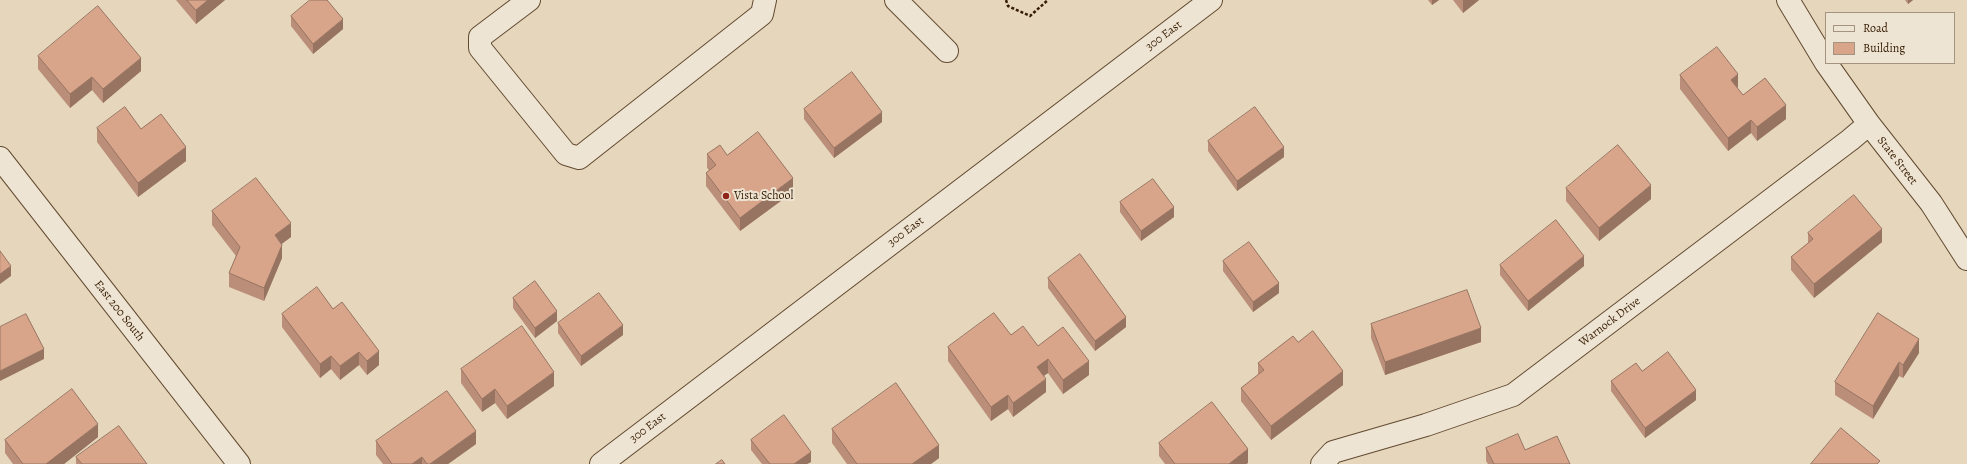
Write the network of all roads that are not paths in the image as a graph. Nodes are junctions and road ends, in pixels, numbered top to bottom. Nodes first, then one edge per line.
1 (529, 0) edge
2 (765, 0) edge
3 (896, 0) edge
4 (1211, 0) edge
5 (1788, 0) edge
6 (947, 52) dead end
7 (1825, 61) edge
8 (1827, 64) edge
9 (1869, 124) junction
10 (0, 158) edge
11 (1967, 259) edge
12 (239, 464) edge
13 (601, 464) edge
14 (1322, 464) edge

1 - 2 street
3 - 6 street
4 - 13 street, 300 East
5 - 7 street, State Street
8 - 9 street, State Street
9 - 11 street, State Street
9 - 14 street, Warnock Drive
10 - 12 street, East 200 South

